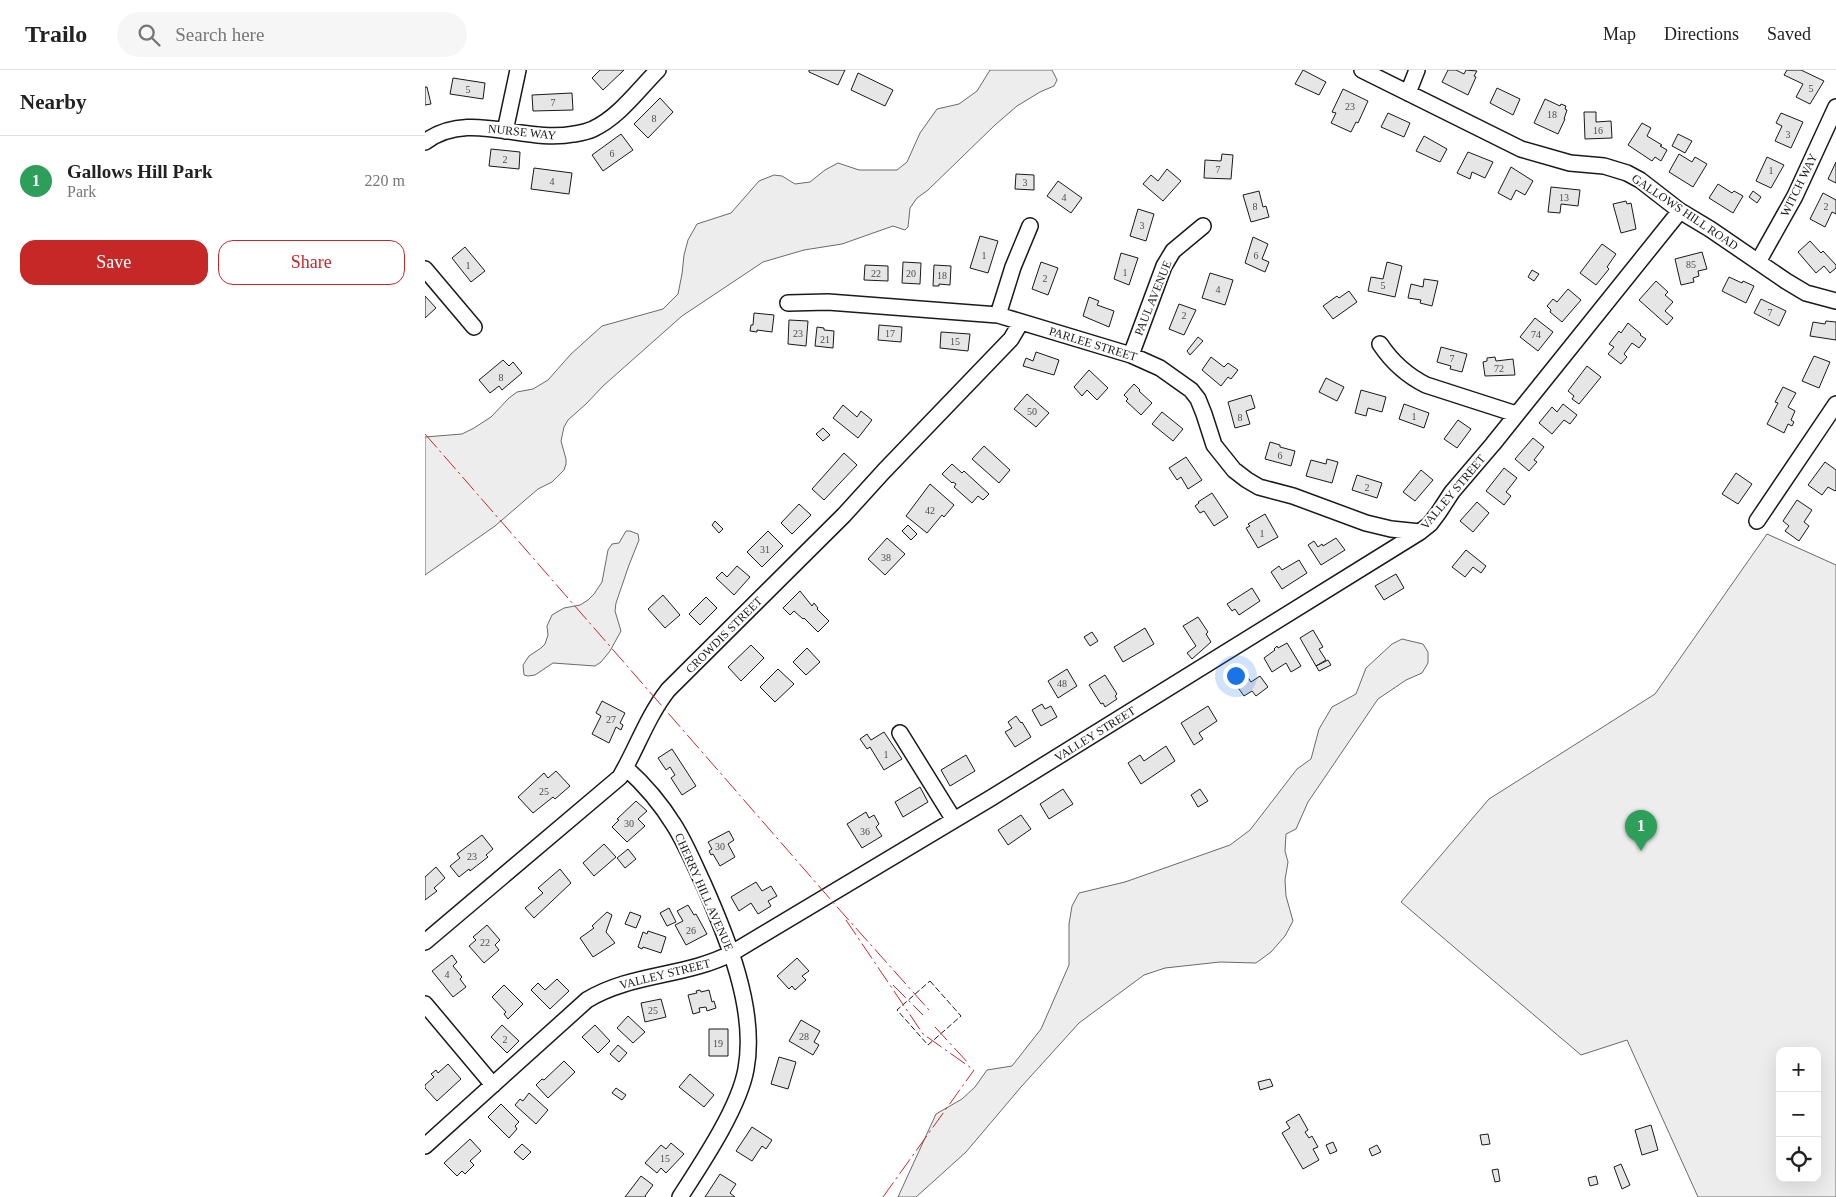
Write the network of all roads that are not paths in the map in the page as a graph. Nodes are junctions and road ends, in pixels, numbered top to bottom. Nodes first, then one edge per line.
1 (518, 70) edge
2 (658, 70) edge
3 (1362, 70) edge
4 (1417, 70) edge
5 (1408, 93) junction
6 (1836, 107) edge
7 (505, 131) junction
8 (425, 142) edge
9 (1680, 211) junction
10 (1030, 226) dead end
11 (1203, 226) dead end
12 (1758, 262) junction
13 (425, 268) edge
14 (1836, 300) edge
15 (787, 303) dead end
16 (999, 315) junction
17 (1021, 322) junction
18 (474, 327) dead end
19 (1380, 344) dead end
20 (1131, 355) junction
21 (1836, 404) edge
22 (1517, 414) junction
23 (1757, 521) dead end
24 (1420, 532) junction
25 (900, 733) dead end
26 (626, 768) junction
27 (954, 820) junction
28 (425, 942) edge
29 (732, 953) junction
30 (425, 1004) edge
31 (493, 1085) junction
32 (425, 1146) edge
33 (680, 1197) edge

1 - 7 street
2 - 7 street, NURSE WAY
3 - 5 street, GALLOWS HILL ROAD
4 - 5 street
5 - 9 street, GALLOWS HILL ROAD
6 - 12 street, WITCH WAY
7 - 8 street, NURSE WAY
9 - 12 street, GALLOWS HILL ROAD
9 - 22 street, VALLEY STREET
10 - 16 street
11 - 20 street, PAUL AVENUE
12 - 14 street, GALLOWS HILL ROAD
13 - 18 street
15 - 16 street, PARLEE STREET
16 - 17 street, PARLEE STREET
17 - 20 street, PARLEE STREET
17 - 26 street, CROWDIS STREET
19 - 22 street
20 - 24 street, PARLEE STREET
21 - 23 street
22 - 24 street, VALLEY STREET
24 - 27 street, VALLEY STREET
25 - 27 street
26 - 28 street, CROWDIS STREET
26 - 29 street, CHERRY HILL AVENUE
27 - 29 street, VALLEY STREET
29 - 31 street, VALLEY STREET
29 - 33 street, CHERRY HILL AVENUE
30 - 31 street
31 - 32 street, VALLEY STREET

